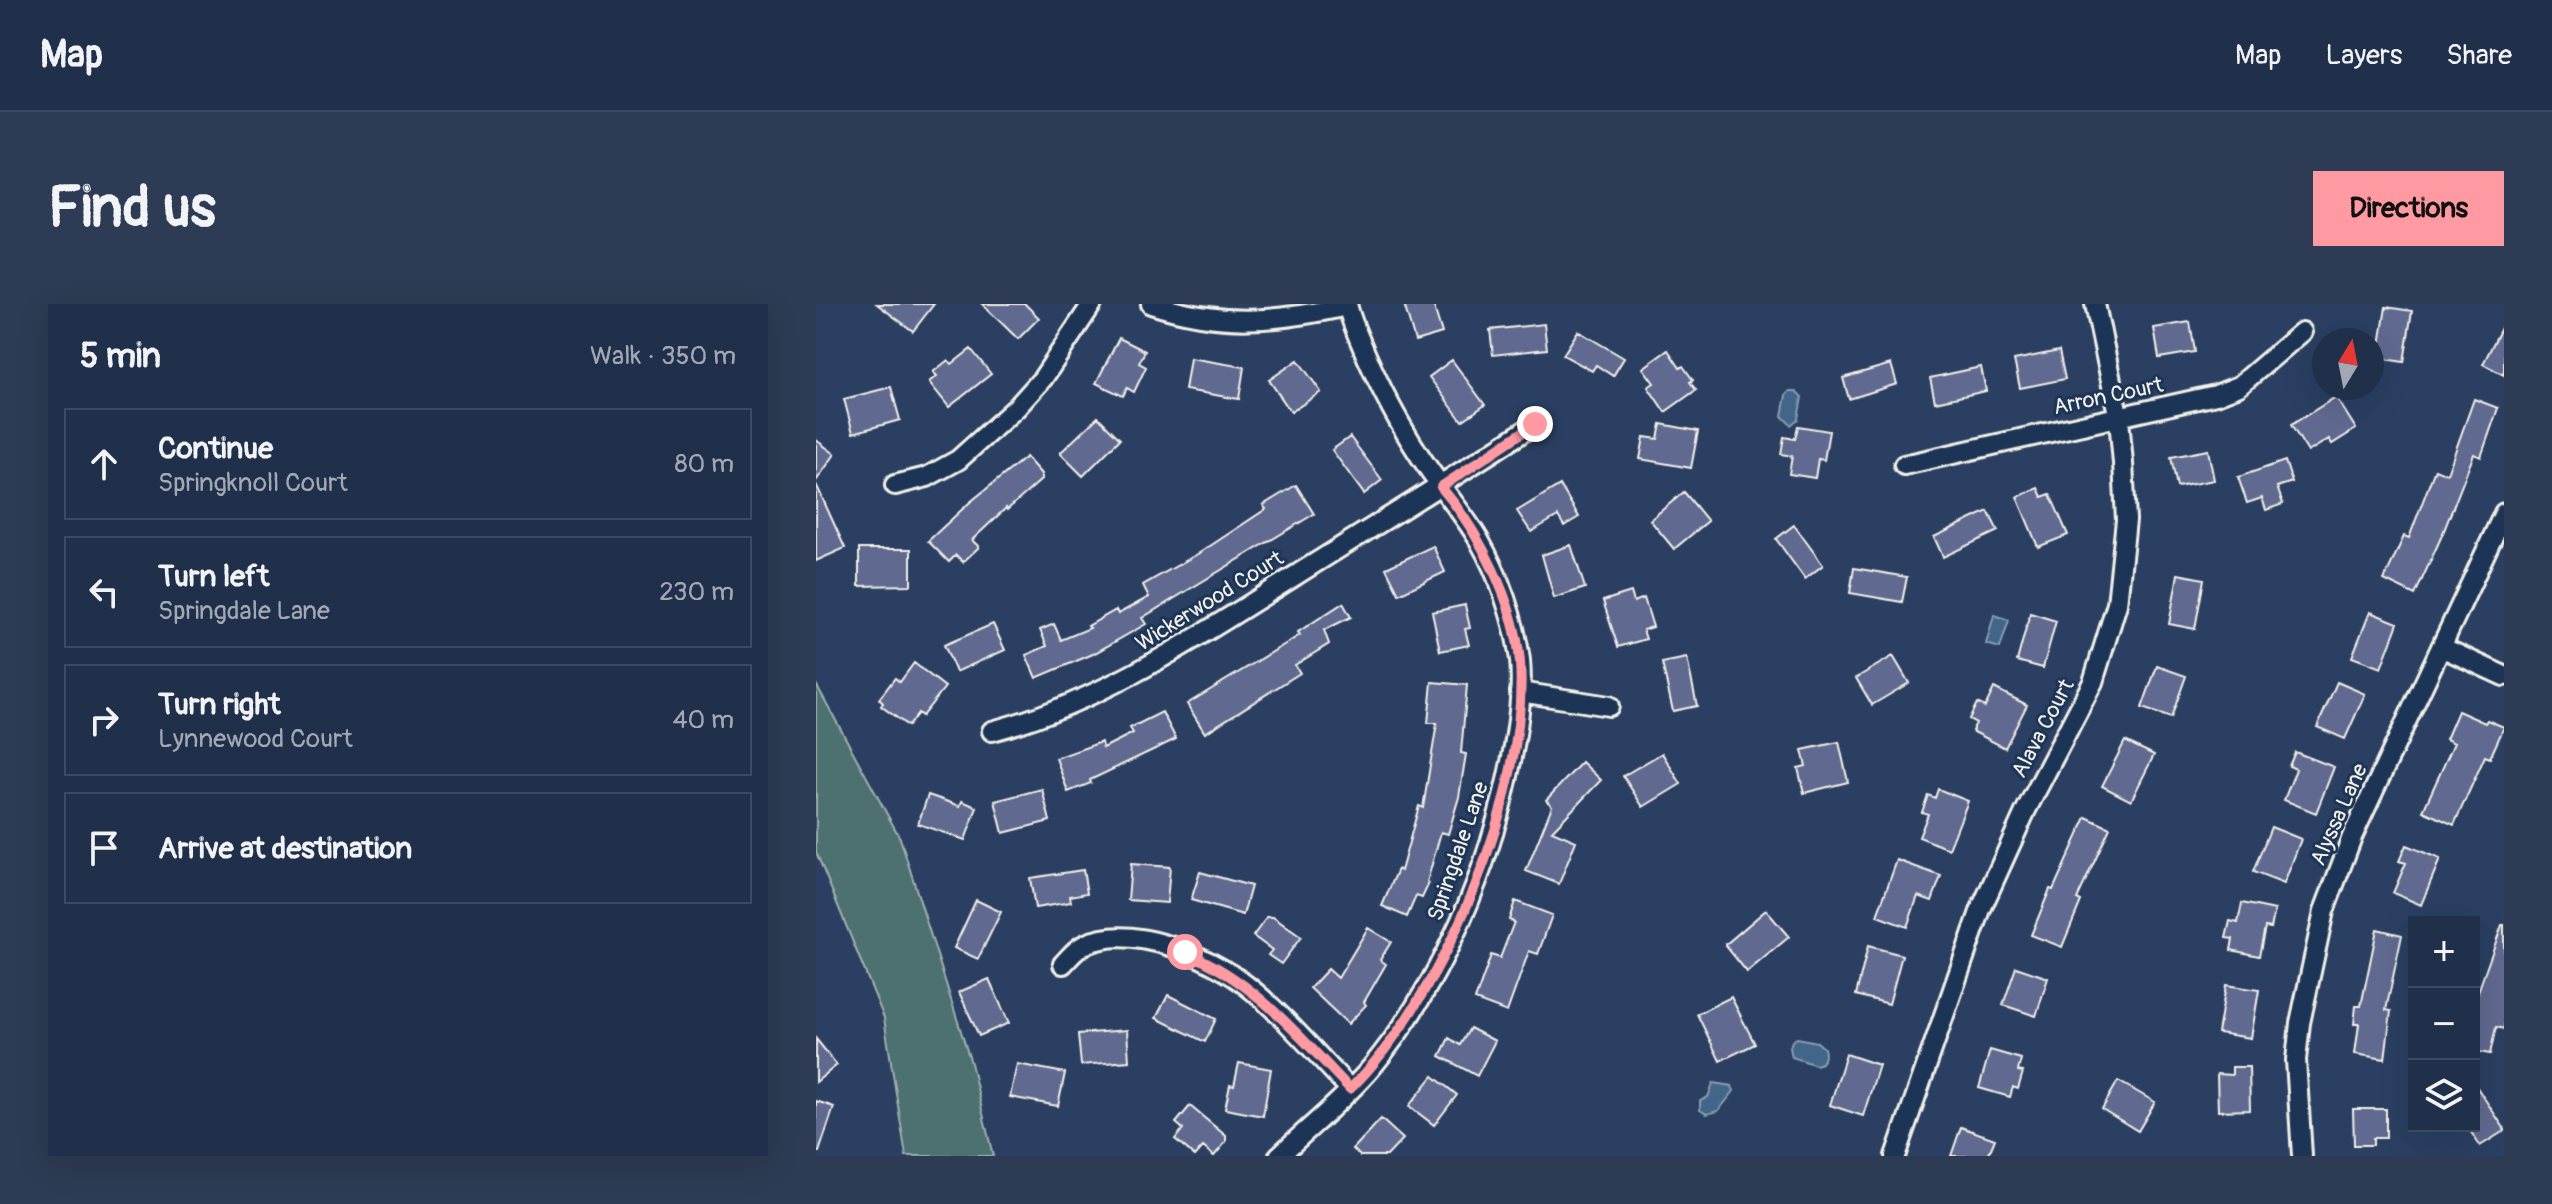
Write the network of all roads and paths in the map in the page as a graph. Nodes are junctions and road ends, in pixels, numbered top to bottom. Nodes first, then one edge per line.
1 (1092, 304) edge
2 (1151, 304) edge
3 (2095, 304) edge
4 (1347, 305) edge
5 (2302, 332) dead end
6 (2119, 419) junction
7 (1535, 424) dead end
8 (1904, 465) dead end
9 (895, 485) dead end
10 (1441, 487) junction
11 (2504, 513) edge
12 (2441, 647) junction
13 (2504, 676) edge
14 (1520, 692) junction
15 (1609, 706) dead end
16 (992, 731) dead end
17 (1063, 964) dead end
18 (1350, 1089) junction
19 (1279, 1156) edge
20 (1895, 1156) edge
21 (2302, 1156) edge

1 - 9 street
2 - 4 street
3 - 6 street, Alava Court
4 - 10 street, Springdale Lane
5 - 6 street, Arron Court
6 - 8 street, Arron Court
6 - 20 street, Alava Court
7 - 10 street, Wickerwood Court
10 - 14 street, Springdale Lane
10 - 16 street, Wickerwood Court
11 - 12 street, Alyssa Lane
12 - 13 street
12 - 21 street, Alyssa Lane
14 - 15 street
14 - 18 street, Springdale Lane
17 - 18 street
18 - 19 street, Springdale Lane

